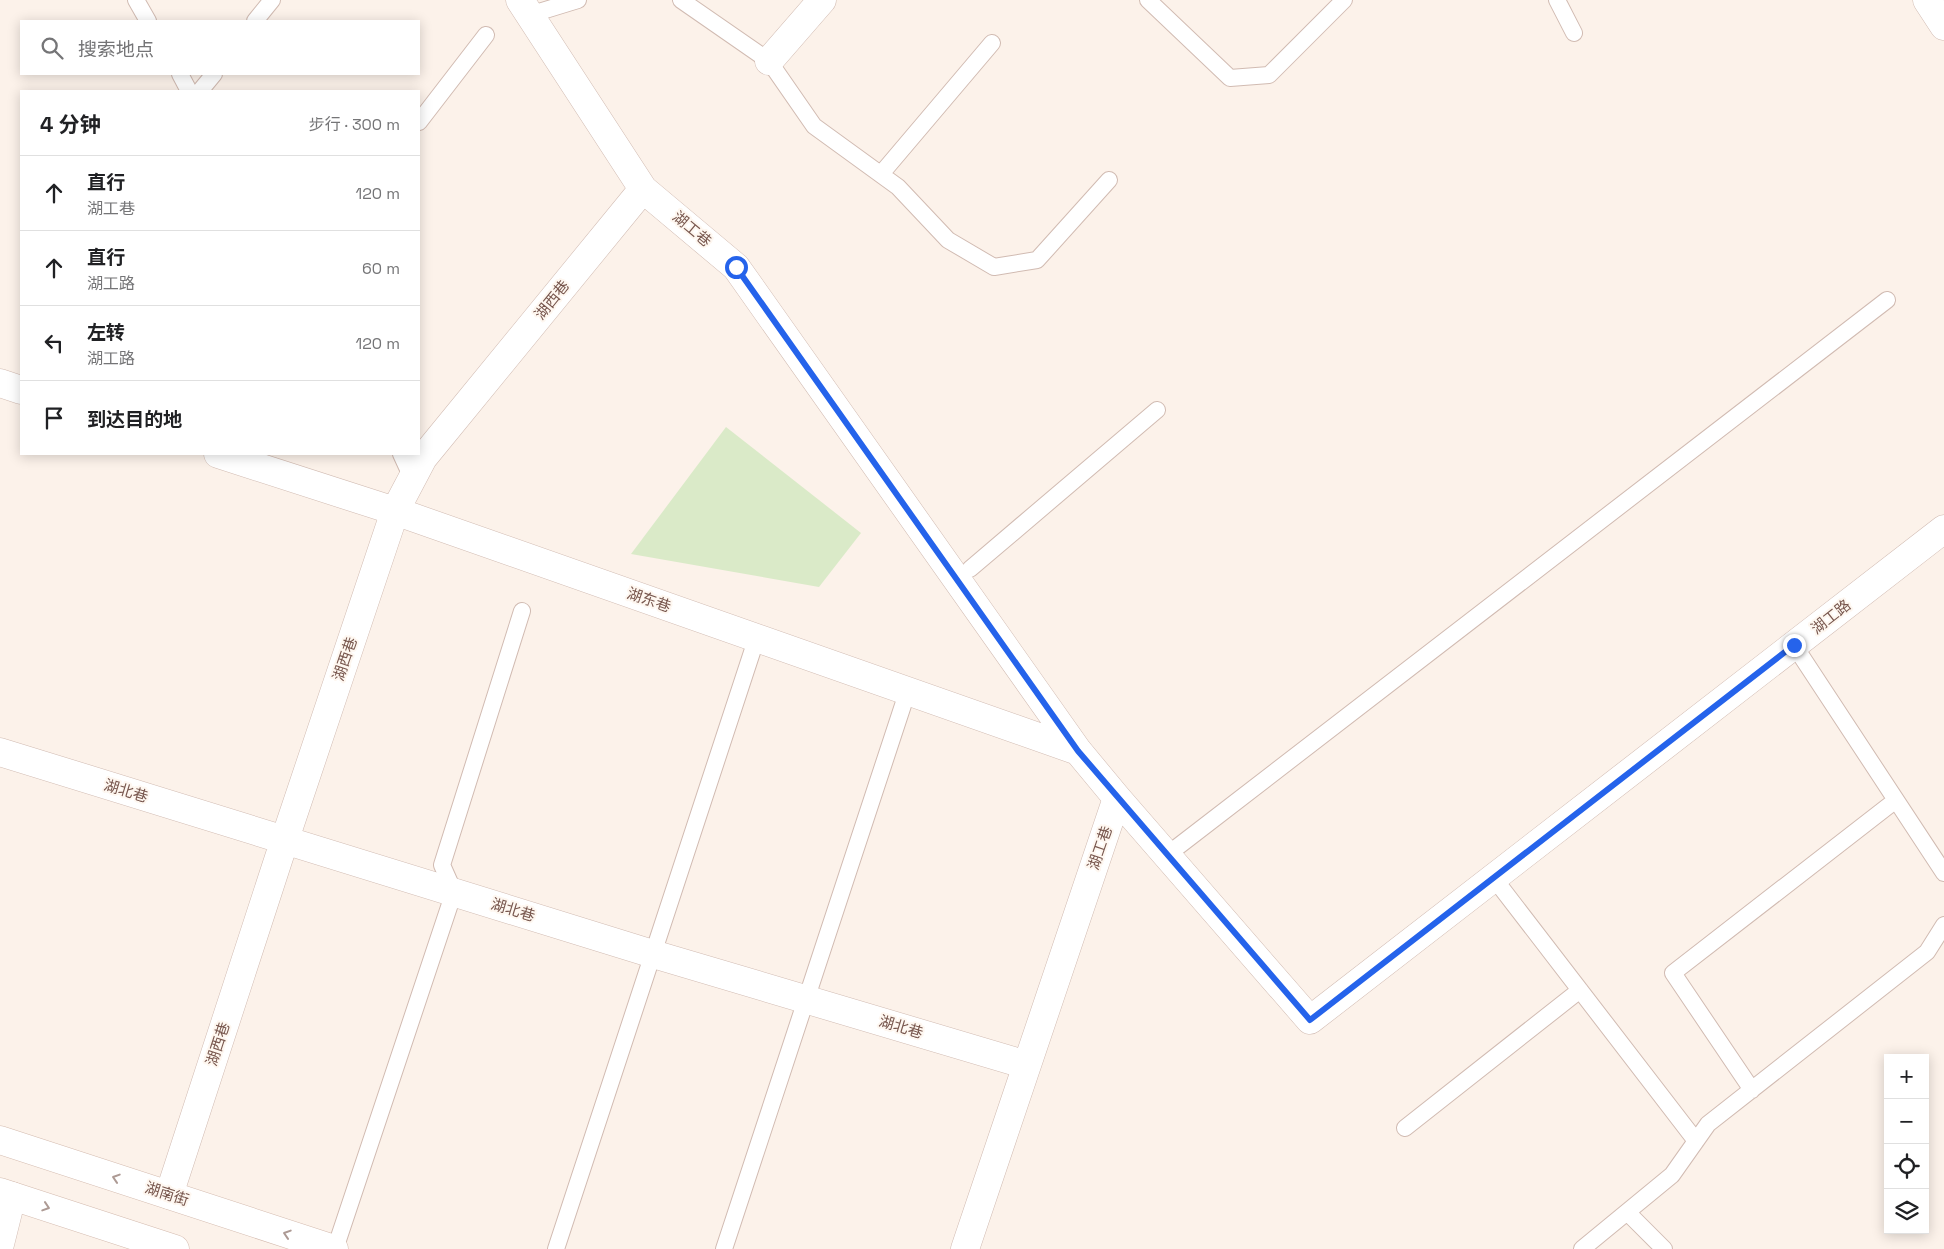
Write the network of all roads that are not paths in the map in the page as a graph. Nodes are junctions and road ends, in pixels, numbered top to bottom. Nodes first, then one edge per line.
1 (136, 0) edge
2 (272, 0) edge
3 (578, 0) edge
4 (681, 0) edge
5 (822, 0) edge
6 (1148, 0) edge
7 (1344, 0) edge
8 (1557, 0) edge
9 (1927, 0) edge
10 (525, 8) edge
11 (147, 20) edge
12 (256, 20) edge
13 (1944, 26) edge
14 (1574, 33) dead end
15 (486, 35) dead end
16 (992, 43) dead end
17 (769, 61) junction
18 (181, 75) edge
19 (213, 75) edge
20 (188, 90) edge
21 (201, 90) edge
22 (420, 121) edge
23 (881, 174) junction
24 (1109, 180) dead end
25 (644, 188) junction
26 (1887, 300) dead end
27 (0, 383) edge
28 (20, 390) edge
29 (1157, 410) dead end
30 (221, 455) edge
31 (401, 455) edge
32 (412, 478) junction
33 (395, 511) junction
34 (1944, 529) edge
35 (970, 569) dead end
36 (522, 611) dead end
37 (756, 637) junction
38 (1794, 645) junction
39 (908, 690) junction
40 (1078, 751) junction
41 (0, 752) edge
42 (1117, 798) junction
43 (1896, 800) junction
44 (285, 839) junction
45 (1167, 855) junction
46 (1944, 873) edge
47 (1494, 877) junction
48 (454, 892) junction
49 (1944, 926) edge
50 (653, 954) junction
51 (1580, 990) junction
52 (806, 998) junction
53 (1027, 1066) junction
54 (1752, 1090) junction
55 (1405, 1128) dead end
56 (0, 1140) edge
57 (1696, 1141) junction
58 (6, 1194) edge
59 (169, 1195) junction
60 (1628, 1212) junction
61 (0, 1244) edge
62 (175, 1249) edge
63 (334, 1249) edge
64 (556, 1249) edge
65 (724, 1249) edge
66 (965, 1249) edge
67 (1582, 1249) edge
68 (1664, 1249) edge

1 - 11 lane
2 - 12 lane
3 - 10 lane
4 - 17 lane
5 - 17 street
6 - 7 lane
8 - 14 lane
9 - 13 street
10 - 25 street, 湖工巷
15 - 22 lane
16 - 23 lane
17 - 23 lane
18 - 20 lane
19 - 21 lane
23 - 24 lane
25 - 32 street, 湖西巷
25 - 40 street, 湖工巷
26 - 45 lane
27 - 28 street
29 - 35 lane
30 - 33 street, 湖东巷
31 - 32 lane
32 - 33 street, 湖西巷
33 - 37 street, 湖东巷
33 - 44 street, 湖西巷
34 - 38 street, 湖工路
36 - 48 lane
37 - 39 street, 湖东巷
37 - 50 lane
38 - 43 lane
38 - 47 street, 湖工路
39 - 40 street, 湖东巷
39 - 52 lane
40 - 42 street, 湖工巷
41 - 44 street, 湖北巷
42 - 45 street, 湖工路
42 - 53 street, 湖工巷
43 - 46 lane
43 - 54 lane
44 - 48 street, 湖北巷
44 - 59 street, 湖西巷
45 - 47 street, 湖工路
47 - 51 lane
48 - 50 street, 湖北巷
48 - 63 lane
49 - 54 lane
50 - 52 street, 湖北巷
50 - 64 lane
51 - 55 lane
51 - 57 lane
52 - 53 street, 湖北巷
52 - 65 lane
53 - 66 street, 湖工巷
54 - 57 lane
59 -> 56 street, 湖南街
57 - 60 lane
58 - 61 street
58 -> 62 street
63 -> 59 street, 湖南街
60 - 67 lane
60 - 68 lane

